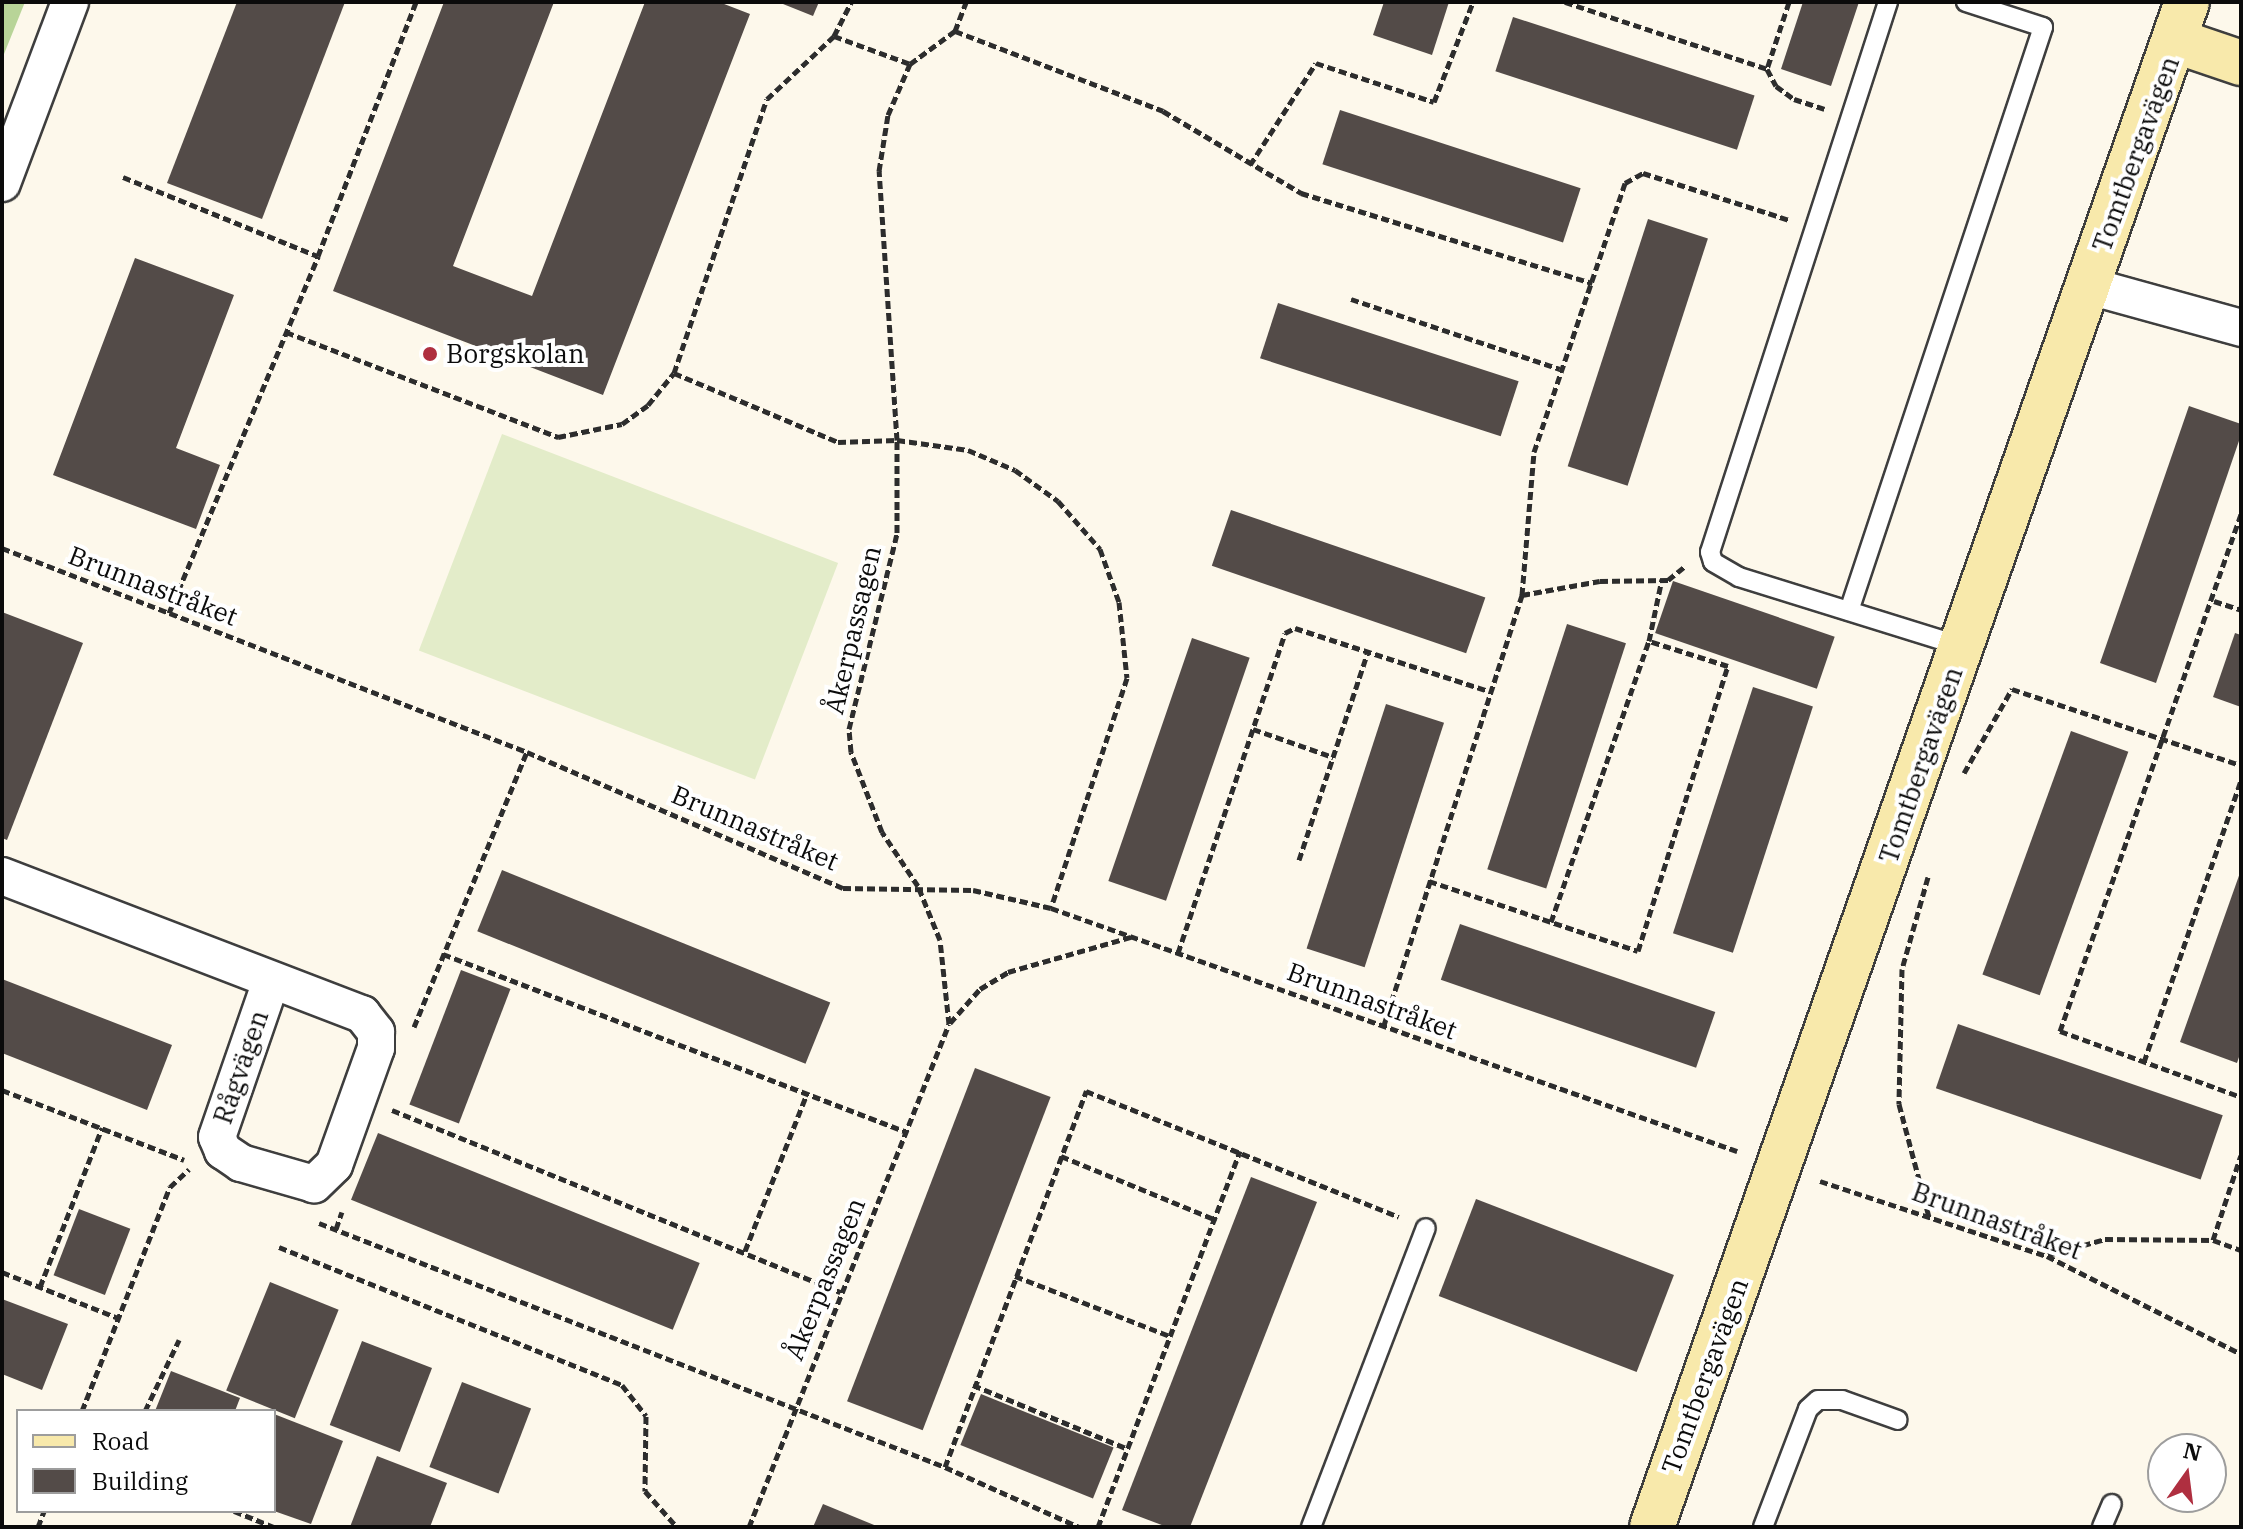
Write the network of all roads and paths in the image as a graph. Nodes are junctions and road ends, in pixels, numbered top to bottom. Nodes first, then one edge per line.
1 (70, 2) edge
2 (416, 2) edge
3 (851, 2) edge
4 (966, 2) edge
5 (1473, 2) edge
6 (1565, 2) edge
7 (1789, 2) edge
8 (1888, 2) edge
9 (1966, 2) edge
10 (2182, 21) edge
11 (955, 31) junction
12 (834, 36) junction
13 (2241, 63) edge
14 (910, 64) junction
15 (1767, 69) junction
16 (1848, 118) junction
17 (1250, 165) junction
18 (123, 177) dead end
19 (2, 183) edge
20 (1813, 228) junction
21 (318, 256) junction
22 (1592, 283) junction
23 (2089, 286) junction
24 (1351, 299) dead end
25 (2241, 328) edge
26 (286, 332) junction
27 (1560, 369) junction
28 (674, 373) junction
29 (897, 440) junction
30 (2240, 517) edge
31 (2, 548) edge
32 (1710, 552) junction
33 (1662, 579) junction
34 (1522, 595) junction
35 (2214, 601) junction
36 (2241, 610) edge
37 (1849, 611) junction
38 (169, 613) junction
39 (1649, 641) junction
40 (1963, 647) junction
41 (1367, 654) junction
42 (1489, 691) junction
43 (1253, 729) junction
44 (2165, 738) junction
45 (527, 752) junction
46 (1333, 757) junction
47 (2241, 765) edge
48 (1962, 776) dead end
49 (2241, 780) edge
50 (1299, 860) dead end
51 (1932, 862) dead end
52 (2, 876) edge
53 (1429, 881) junction
54 (918, 886) junction
55 (1051, 908) junction
56 (1551, 922) junction
57 (1131, 937) junction
58 (1178, 953) junction
59 (443, 954) junction
60 (271, 981) junction
61 (949, 1024) junction
62 (1384, 1025) junction
63 (410, 1037) dead end
64 (2144, 1062) junction
65 (2, 1090) edge
66 (806, 1096) junction
67 (2241, 1097) edge
68 (383, 1106) dead end
69 (102, 1128) junction
70 (905, 1131) junction
71 (1240, 1151) junction
72 (1737, 1151) dead end
73 (2241, 1155) edge
74 (1061, 1156) junction
75 (1820, 1181) dead end
76 (346, 1202) dead end
77 (1929, 1217) junction
78 (307, 1218) dead end
79 (1216, 1220) junction
80 (1426, 1228) joint
81 (336, 1229) junction
82 (2213, 1240) junction
83 (279, 1247) dead end
84 (2241, 1250) edge
85 (745, 1252) junction
86 (2047, 1256) junction
87 (2, 1272) edge
88 (1015, 1276) junction
89 (40, 1287) junction
90 (841, 1292) junction
91 (118, 1318) junction
92 (1170, 1336) junction
93 (179, 1340) dead end
94 (2241, 1354) edge
95 (973, 1385) junction
96 (83, 1409) edge
97 (146, 1409) edge
98 (794, 1411) junction
99 (1898, 1420) dead end
100 (1126, 1448) junction
101 (945, 1467) junction
102 (2112, 1504) dead end
103 (239, 1513) edge
104 (274, 1527) edge
105 (677, 1527) edge
106 (749, 1527) edge
107 (1079, 1527) edge
108 (1098, 1527) edge
109 (1311, 1527) edge
110 (1653, 1527) edge
111 (1763, 1527) edge
112 (2102, 1527) edge

1 - 19 street
2 - 21 path
3 - 12 path
4 - 11 path
5 - 17 path
6 - 15 path
7 - 15 path
8 - 16 lane
9 - 37 lane
10 - 13 street
10 - 23 street, Tomtbergavägen
11 - 14 path
11 - 17 path
12 - 14 path
12 - 28 path
14 - 29 path, Åkerpassagen
15 - 16 path
16 - 20 lane
17 - 22 path
18 - 21 path
20 - 22 path
20 - 32 lane
21 - 26 path
22 - 27 path
23 - 25 street
23 - 40 street, Tomtbergavägen
24 - 27 path
26 - 28 path
26 - 38 path
27 - 34 path
28 - 29 path
29 - 54 path, Åkerpassagen
29 - 55 path
30 - 35 path
31 - 38 path, Brunnastråket
32 - 33 path
32 - 37 lane
33 - 34 path
33 - 39 path
34 - 42 path
35 - 36 path
35 - 44 path
37 - 40 lane
38 - 45 path, Brunnastråket
39 - 56 path
39 - 56 path
40 - 110 street, Tomtbergavägen
41 - 42 path
41 - 43 path
41 - 46 path
42 - 53 path
43 - 46 path
43 - 58 path
44 - 47 path
44 - 48 path
44 - 64 path
45 - 54 path, Brunnastråket
45 - 59 path
46 - 50 path
49 - 64 path
51 - 77 path
52 - 60 street, Rågvägen
53 - 56 path
53 - 62 path
54 - 55 path, Brunnastråket
54 - 61 path, Åkerpassagen
55 - 57 path, Brunnastråket
57 - 58 path, Brunnastråket
57 - 61 path
58 - 62 path, Brunnastråket
59 - 63 path
59 - 66 path
60 - 60 street, Rågvägen
61 - 70 path, Åkerpassagen
62 - 72 path, Brunnastråket
64 - 67 path
65 - 69 path
66 - 70 path
66 - 85 path
68 - 85 path
69 - 89 path
69 - 91 path
70 - 90 path, Åkerpassagen
71 - 74 path
71 - 79 path
71 - 80 path
73 - 82 path
74 - 79 path
74 - 88 path
75 - 77 path, Brunnastråket
76 - 81 path
77 - 86 path, Brunnastråket
78 - 81 path
79 - 92 path
80 - 109 lane
81 - 98 path
82 - 84 path
82 - 86 path
83 - 105 path
85 - 90 path
86 - 94 path, Brunnastråket
87 - 89 path
88 - 92 path
88 - 95 path
89 - 91 path
90 - 98 path, Åkerpassagen
91 - 96 path
92 - 100 path
93 - 97 path
95 - 100 path
95 - 101 path
98 - 101 path
98 - 106 path, Åkerpassagen
99 - 111 lane
100 - 108 path
101 - 107 path
102 - 112 lane
103 - 104 path

